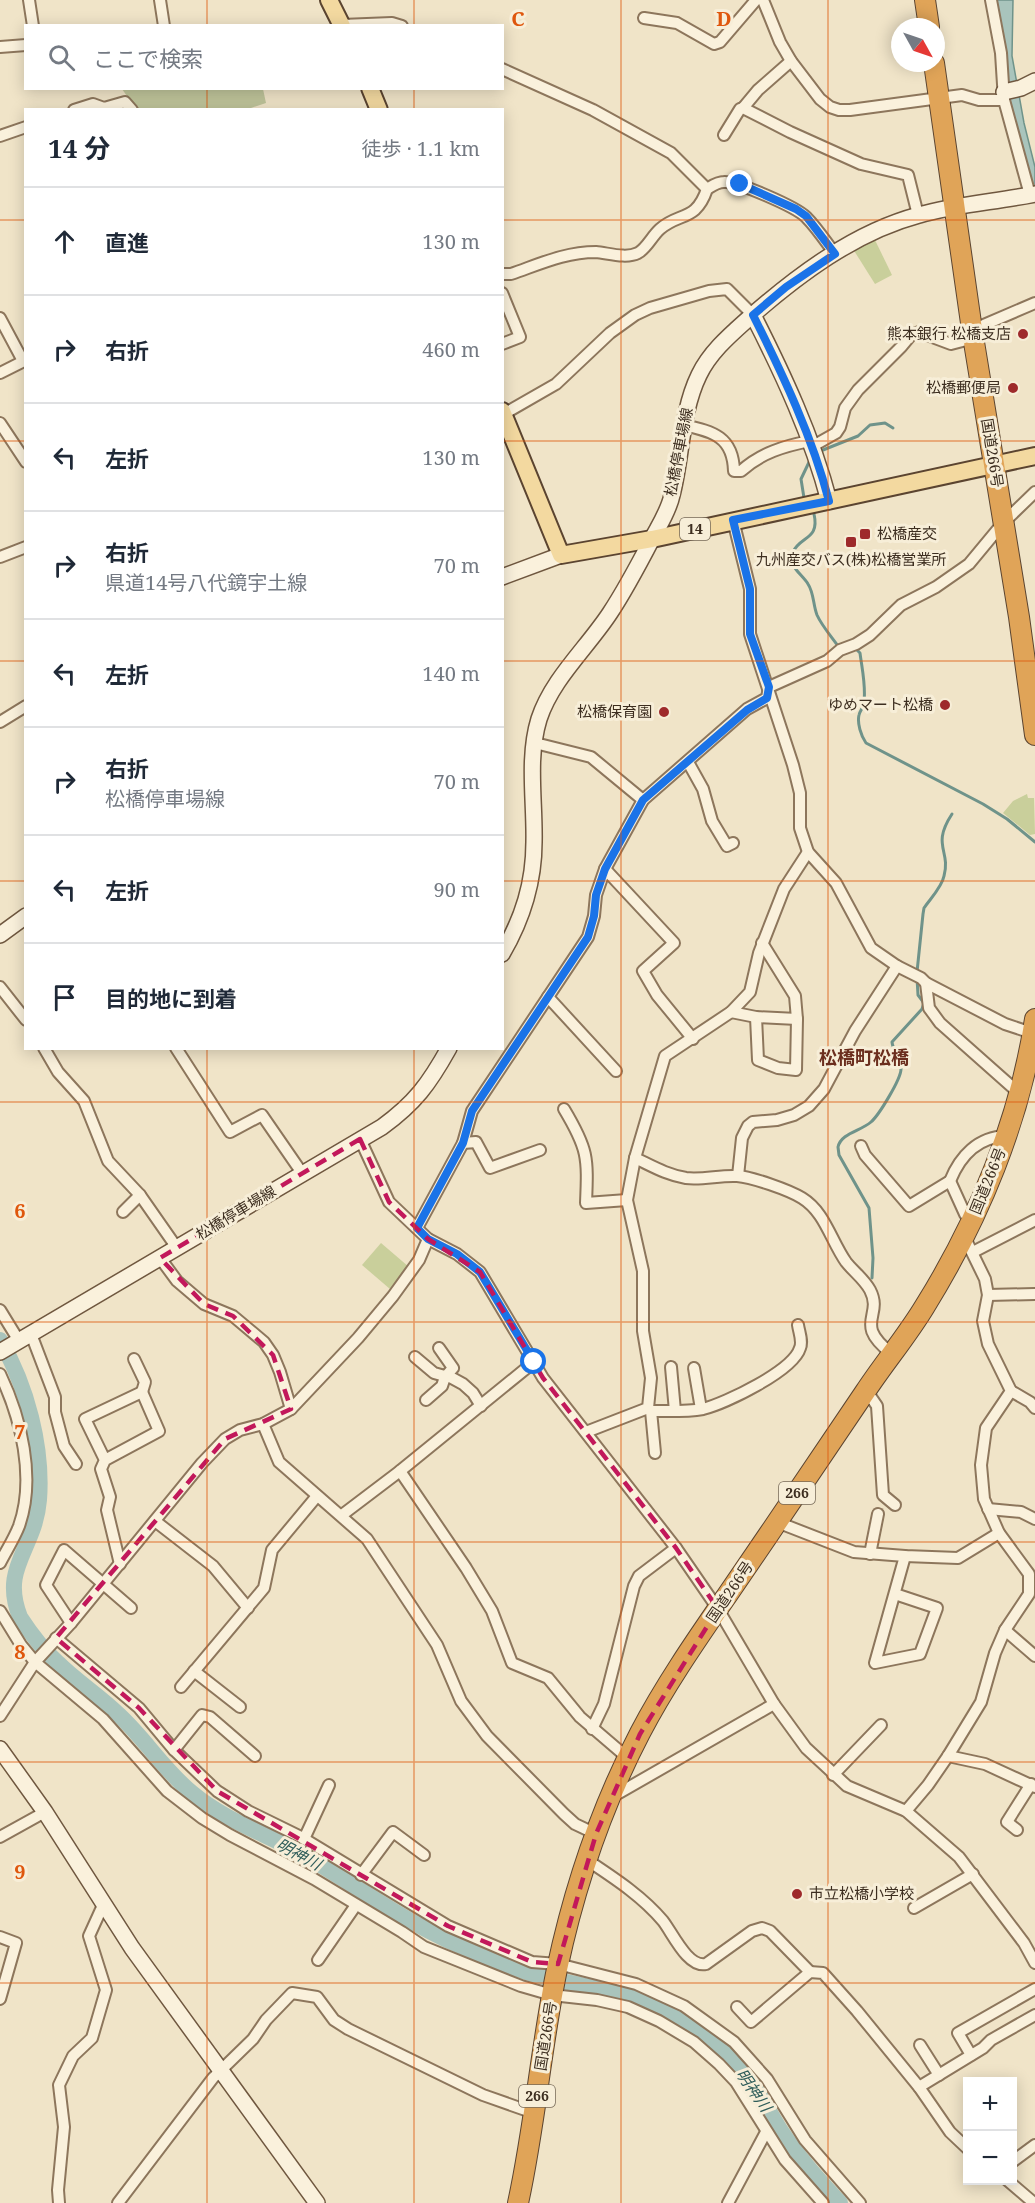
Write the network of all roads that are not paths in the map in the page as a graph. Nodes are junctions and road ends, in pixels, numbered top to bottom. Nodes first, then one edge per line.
1 (29, 0) edge
2 (160, 0) edge
3 (329, 0) edge
4 (756, 0) edge
5 (763, 0) edge
6 (926, 0) edge
7 (991, 0) edge
8 (644, 18) dead end
9 (928, 18) edge
10 (33, 24) edge
11 (164, 24) edge
12 (341, 24) edge
13 (367, 24) edge
14 (395, 24) edge
15 (24, 45) edge
16 (0, 47) edge
17 (791, 62) junction
18 (504, 70) edge
19 (935, 72) edge
20 (371, 90) edge
21 (1014, 91) edge
22 (939, 97) junction
23 (80, 108) edge
24 (104, 108) edge
25 (104, 108) edge
26 (130, 108) edge
27 (378, 108) edge
28 (743, 108) junction
29 (24, 128) edge
30 (724, 135) dead end
31 (0, 136) edge
32 (707, 189) junction
33 (1033, 195) edge
34 (956, 206) junction
35 (918, 215) junction
36 (835, 254) junction
37 (504, 274) edge
38 (504, 298) edge
39 (1035, 303) edge
40 (753, 315) junction
41 (0, 318) edge
42 (973, 334) junction
43 (504, 343) edge
44 (24, 361) edge
45 (0, 373) edge
46 (504, 413) edge
47 (504, 416) edge
48 (0, 423) edge
49 (684, 425) junction
50 (813, 449) junction
51 (1035, 456) edge
52 (24, 459) edge
53 (994, 465) junction
54 (1035, 492) edge
55 (829, 501) junction
56 (733, 520) junction
57 (1003, 523) junction
58 (652, 539) junction
59 (24, 549) edge
60 (561, 555) junction
61 (0, 556) edge
62 (504, 576) edge
63 (769, 687) junction
64 (24, 707) edge
65 (0, 722) edge
66 (1035, 735) edge
67 (535, 743) junction
68 (688, 762) junction
69 (643, 800) junction
70 (733, 843) dead end
71 (808, 852) junction
72 (605, 869) junction
73 (24, 918) edge
74 (0, 935) edge
75 (762, 943) junction
76 (504, 950) edge
77 (897, 966) junction
78 (920, 978) junction
79 (0, 987) edge
80 (548, 997) junction
81 (732, 1012) junction
82 (24, 1017) edge
83 (756, 1017) junction
84 (796, 1019) junction
85 (1034, 1028) edge
86 (693, 1038) junction
87 (45, 1050) edge
88 (177, 1050) edge
89 (448, 1050) edge
90 (616, 1071) dead end
91 (1020, 1094) junction
92 (564, 1109) dead end
93 (1006, 1136) junction
94 (360, 1139) junction
95 (463, 1143) junction
96 (861, 1146) dead end
97 (540, 1150) dead end
98 (635, 1158) junction
99 (302, 1173) junction
100 (738, 1176) junction
101 (950, 1181) junction
102 (140, 1195) junction
103 (627, 1200) junction
104 (123, 1212) dead end
105 (1035, 1220) edge
106 (417, 1228) junction
107 (969, 1236) junction
108 (428, 1239) junction
109 (177, 1248) junction
110 (160, 1258) junction
111 (1035, 1294) edge
112 (988, 1295) junction
113 (0, 1310) edge
114 (798, 1325) dead end
115 (16, 1343) edge
116 (439, 1348) dead end
117 (892, 1353) junction
118 (415, 1357) dead end
119 (134, 1359) dead end
120 (534, 1362) junction
121 (671, 1367) dead end
122 (694, 1368) dead end
123 (0, 1374) edge
124 (445, 1377) junction
125 (866, 1390) junction
126 (1011, 1391) junction
127 (142, 1392) junction
128 (426, 1400) dead end
129 (1033, 1403) edge
130 (481, 1406) junction
131 (291, 1409) junction
132 (649, 1409) junction
133 (701, 1409) junction
134 (675, 1411) junction
135 (263, 1424) junction
136 (586, 1432) junction
137 (655, 1453) dead end
138 (105, 1460) junction
139 (76, 1464) dead end
140 (400, 1471) junction
141 (317, 1496) junction
142 (895, 1505) dead end
143 (988, 1509) junction
144 (878, 1514) dead end
145 (342, 1515) junction
146 (1035, 1519) edge
147 (155, 1521) junction
148 (777, 1522) junction
149 (999, 1533) junction
150 (676, 1548) junction
151 (870, 1554) junction
152 (905, 1556) junction
153 (0, 1563) edge
154 (120, 1564) junction
155 (103, 1584) junction
156 (1033, 1593) edge
157 (895, 1594) junction
158 (131, 1608) dead end
159 (248, 1608) junction
160 (718, 1609) junction
161 (0, 1611) edge
162 (71, 1623) junction
163 (1005, 1630) junction
164 (53, 1641) junction
165 (1035, 1656) edge
166 (36, 1661) junction
167 (194, 1671) junction
168 (181, 1687) dead end
169 (774, 1704) junction
170 (240, 1707) dead end
171 (0, 1716) edge
172 (881, 1725) dead end
173 (592, 1729) junction
174 (0, 1749) edge
175 (174, 1750) junction
176 (255, 1756) dead end
177 (948, 1756) junction
178 (629, 1759) junction
179 (833, 1775) junction
180 (329, 1785) dead end
181 (1033, 1785) edge
182 (612, 1798) junction
183 (906, 1811) junction
184 (45, 1812) junction
185 (1017, 1830) dead end
186 (596, 1834) junction
187 (0, 1837) edge
188 (304, 1839) junction
189 (424, 1855) dead end
190 (587, 1860) junction
191 (972, 1874) junction
192 (361, 1875) junction
193 (104, 1904) junction
194 (356, 1905) junction
195 (914, 1908) dead end
196 (0, 1937) edge
197 (318, 1960) dead end
198 (1035, 1964) edge
199 (810, 1972) junction
200 (555, 1979) junction
201 (1035, 1989) edge
202 (0, 1999) edge
203 (737, 2007) dead end
204 (1035, 2015) edge
205 (920, 2045) dead end
206 (971, 2055) junction
207 (220, 2070) junction
208 (939, 2075) junction
209 (918, 2087) junction
210 (534, 2113) junction
211 (766, 2132) junction
212 (963, 2144) edge
213 (1035, 2145) edge
214 (1017, 2158) edge
215 (1012, 2185) edge
216 (59, 2203) edge
217 (118, 2203) edge
218 (316, 2203) edge
219 (518, 2203) edge
220 (728, 2203) edge
221 (823, 2203) edge
222 (860, 2203) edge
223 (1034, 2203) edge

1 - 10 street
2 - 11 street
3 - 12 main road
4 - 8 street
5 - 17 street
6 - 9 highway
7 - 21 street
13 - 14 street
15 - 16 street
17 - 22 street
17 - 28 street
18 - 32 street
19 - 22 highway, 国道266号
20 - 27 main road
21 - 22 street
21 - 33 street
22 - 34 highway, 国道266号
23 - 25 street
24 - 26 street
28 - 30 street
28 - 35 street
29 - 31 street
32 - 36 street
32 - 37 street
33 - 34 main road, 松橋停車場線
34 - 35 main road, 松橋停車場線
34 - 42 highway, 国道266号
35 - 36 main road, 松橋停車場線
36 - 40 main road, 松橋停車場線
38 - 43 street
39 - 42 street
40 - 46 street
40 - 49 main road, 松橋停車場線
40 - 50 main road
41 - 44 street
42 - 50 street
42 - 53 highway, 国道266号
44 - 45 street
47 - 60 main road
48 - 52 street
49 - 50 street
49 - 58 main road, 松橋停車場線
50 - 55 main road
51 - 53 main road, 14
53 - 55 main road, 14
53 - 57 highway, 国道266号
54 - 57 street
55 - 56 main road, 14
56 - 58 main road, 14
56 - 63 street
57 - 63 street
57 - 66 highway, 国道266号
58 - 60 main road, 14
58 - 67 main road, 松橋停車場線
59 - 61 street
60 - 62 main road
63 - 68 street
63 - 71 street
64 - 65 street
67 - 69 street
67 - 76 main road, 松橋停車場線
68 - 69 street
68 - 70 street
69 - 72 street
71 - 75 street
71 - 77 street
72 - 80 street
72 - 86 street
73 - 74 main road
75 - 81 street
75 - 84 street
77 - 78 street
77 - 100 street
78 - 85 street
78 - 91 street
79 - 82 street
80 - 90 street
80 - 95 street
81 - 83 street
81 - 86 street
83 - 84 street
83 - 84 street
85 - 91 highway, 国道266号 / 266
86 - 98 street
87 - 102 street
88 - 99 street
89 - 94 main road, 松橋停車場線
91 - 93 highway, 国道266号 / 266
92 - 103 street
93 - 101 street
93 - 107 highway, 国道266号 / 266
94 - 99 main road, 松橋停車場線
94 - 106 street
95 - 97 street
95 - 106 street
96 - 101 street
98 - 100 street
98 - 103 street
99 - 109 main road, 松橋停車場線
100 - 117 street
101 - 107 street
102 - 104 street
102 - 109 street
103 - 132 street
105 - 107 street
106 - 108 street
107 - 112 street
107 - 117 highway, 国道266号 / 266
108 - 120 street
108 - 131 street
109 - 110 main road, 松橋停車場線
110 - 115 main road, 松橋停車場線
110 - 131 street
111 - 112 street
112 - 126 street
113 - 115 street
114 - 133 street
115 - 139 street
116 - 124 street
117 - 125 highway, 国道266号 / 266
118 - 124 street
119 - 127 street
120 - 130 street
120 - 136 street
121 - 134 street
122 - 133 street
123 - 153 street
124 - 128 street
124 - 130 street
125 - 142 street
125 - 148 highway, 国道266号 / 266
126 - 129 street
126 - 143 street
127 - 138 street
127 - 138 street
130 - 140 street
131 - 135 street
132 - 134 street
132 - 136 street
132 - 137 street
133 - 134 street
135 - 141 street
135 - 147 street
136 - 150 street
138 - 154 street
140 - 145 street
140 - 173 street
141 - 145 street
141 - 159 street
143 - 146 street
143 - 149 street
144 - 151 street
145 - 186 street
147 - 154 street
147 - 159 street
148 - 151 street
148 - 160 highway, 国道266号 / 266
149 - 152 street
149 - 156 street
150 - 160 street
150 - 173 street
151 - 152 street
152 - 157 street
154 - 155 street
155 - 158 street
155 - 162 street
155 - 162 street
156 - 163 street
157 - 157 street
159 - 167 street
160 - 169 street
160 - 178 highway, 国道266号 / 266
161 - 166 street
162 - 164 street
163 - 165 street
163 - 177 street
164 - 166 street
164 - 175 street
166 - 171 street
166 - 194 street
167 - 168 street
167 - 170 street
169 - 179 street
169 - 182 street
172 - 179 street
173 - 178 street
174 - 184 main road
175 - 176 street
175 - 188 street
177 - 181 street
177 - 183 street
178 - 182 highway, 国道266号 / 266
179 - 183 street
180 - 188 street
181 - 185 street
182 - 186 highway, 国道266号 / 266
183 - 191 street
184 - 187 street
184 - 193 main road
186 - 190 highway, 国道266号 / 266
188 - 192 street
189 - 192 street
190 - 199 street
190 - 200 highway, 国道266号 / 266
191 - 195 street
191 - 198 street
192 - 200 street
193 - 207 main road
193 - 216 street
194 - 197 street
194 - 200 street
196 - 202 street
199 - 203 street
199 - 209 street
200 - 210 highway, 国道266号 / 266
200 - 211 street
200 - 222 street
201 - 206 street
204 - 206 street
205 - 208 street
206 - 208 street
207 - 210 street
207 - 217 street
207 - 218 main road
208 - 209 street
209 - 212 street
210 - 219 highway, 国道266号 / 266
211 - 220 street
211 - 221 street
213 - 214 street
215 - 223 street

